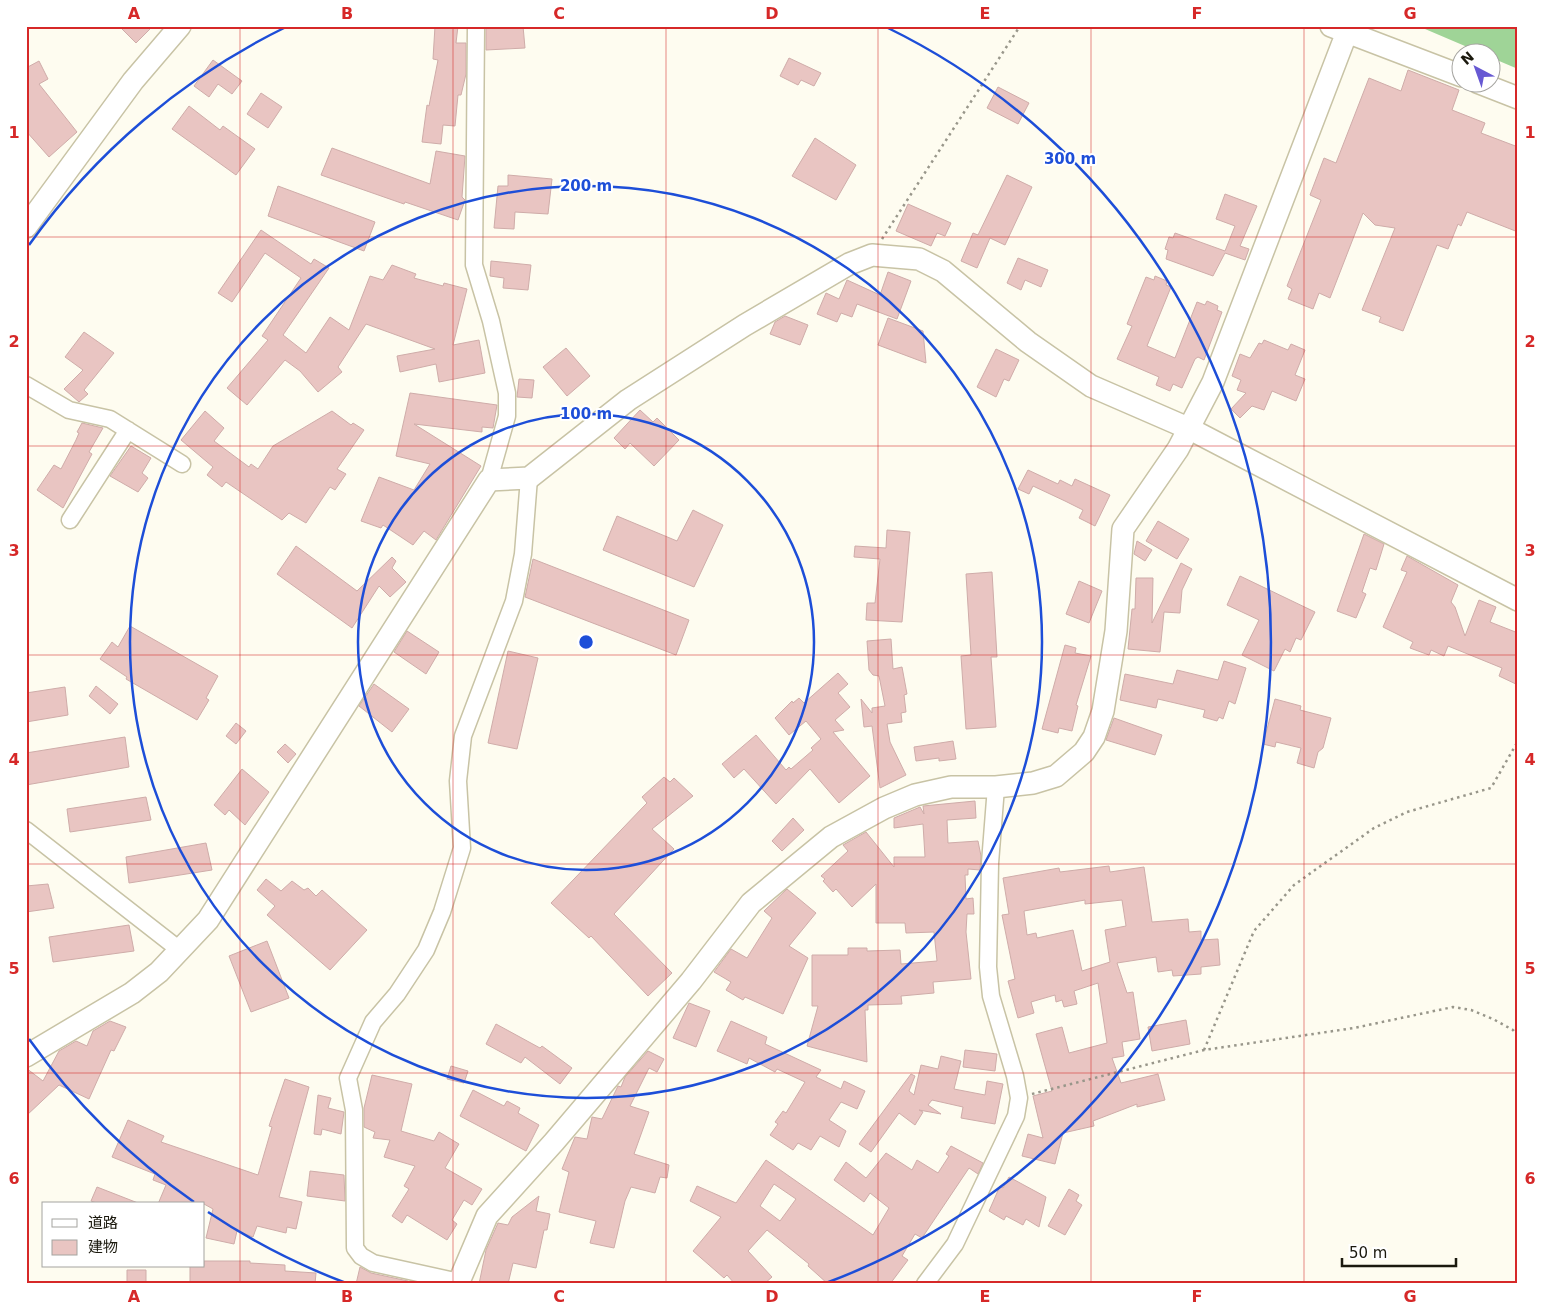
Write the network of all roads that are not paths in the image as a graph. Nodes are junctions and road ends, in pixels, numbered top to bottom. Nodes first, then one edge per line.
1 (180, 26) edge
2 (476, 26) edge
3 (1343, 28) edge
4 (1452, 72) edge
5 (1502, 92) edge
6 (1518, 98) edge
7 (26, 227) edge
8 (26, 385) edge
9 (1190, 429) junction
10 (128, 430) junction
11 (182, 464) dead end
12 (529, 478) junction
13 (489, 480) junction
14 (70, 520) dead end
15 (1518, 600) edge
16 (996, 787) junction
17 (26, 830) edge
18 (180, 951) junction
19 (26, 1056) edge
20 (458, 1283) edge
21 (925, 1284) edge

1 - 7 street
2 - 13 street
3 - 4 street
3 - 9 street
5 - 6 street
8 - 10 street
9 - 12 street
9 - 15 street
9 - 16 street
10 - 11 street
10 - 14 street
12 - 13 street
12 - 20 street
13 - 18 street
16 - 20 street
16 - 21 street
17 - 18 street
18 - 19 street

